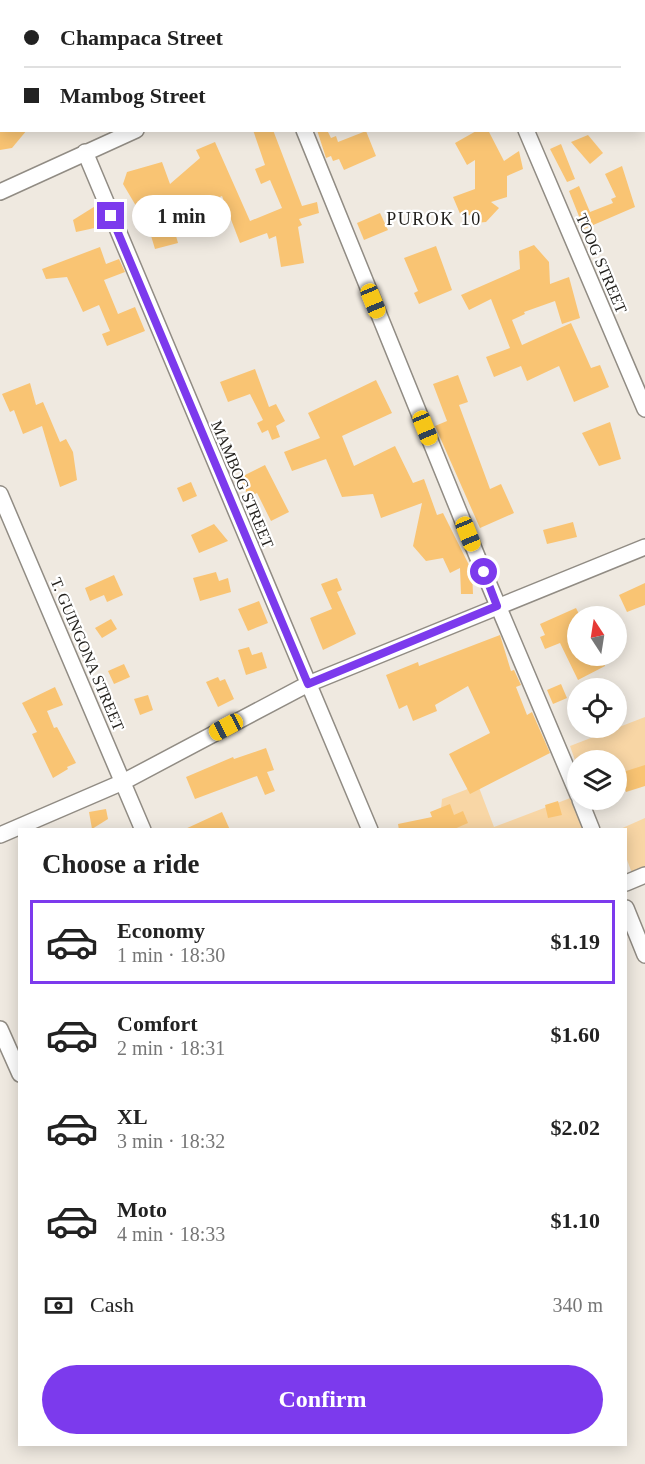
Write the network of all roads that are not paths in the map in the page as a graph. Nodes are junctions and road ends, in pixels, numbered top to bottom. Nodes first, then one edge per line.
1 (131, 132) edge
2 (305, 132) edge
3 (527, 132) edge
4 (85, 152) junction
5 (0, 192) edge
6 (645, 409) edge
7 (0, 494) edge
8 (645, 547) edge
9 (497, 606) junction
10 (308, 684) junction
11 (567, 769) edge
12 (123, 782) junction
13 (584, 810) edge
14 (142, 828) edge
15 (369, 828) edge
16 (591, 828) edge
17 (0, 835) edge
18 (645, 875) edge
19 (627, 883) edge
20 (627, 910) edge
21 (645, 955) edge
22 (0, 1029) edge
23 (18, 1070) edge

1 - 4 street
2 - 9 street
3 - 6 street, TOOG STREET
4 - 5 street
4 - 10 street, MAMBOG STREET
7 - 12 street, T. GUINGONA STREET
8 - 9 street
9 - 10 street
9 - 11 street
10 - 12 street
10 - 15 street, MAMBOG STREET
12 - 14 street, T. GUINGONA STREET
12 - 17 street
13 - 16 street
18 - 19 street
20 - 21 street
22 - 23 street

